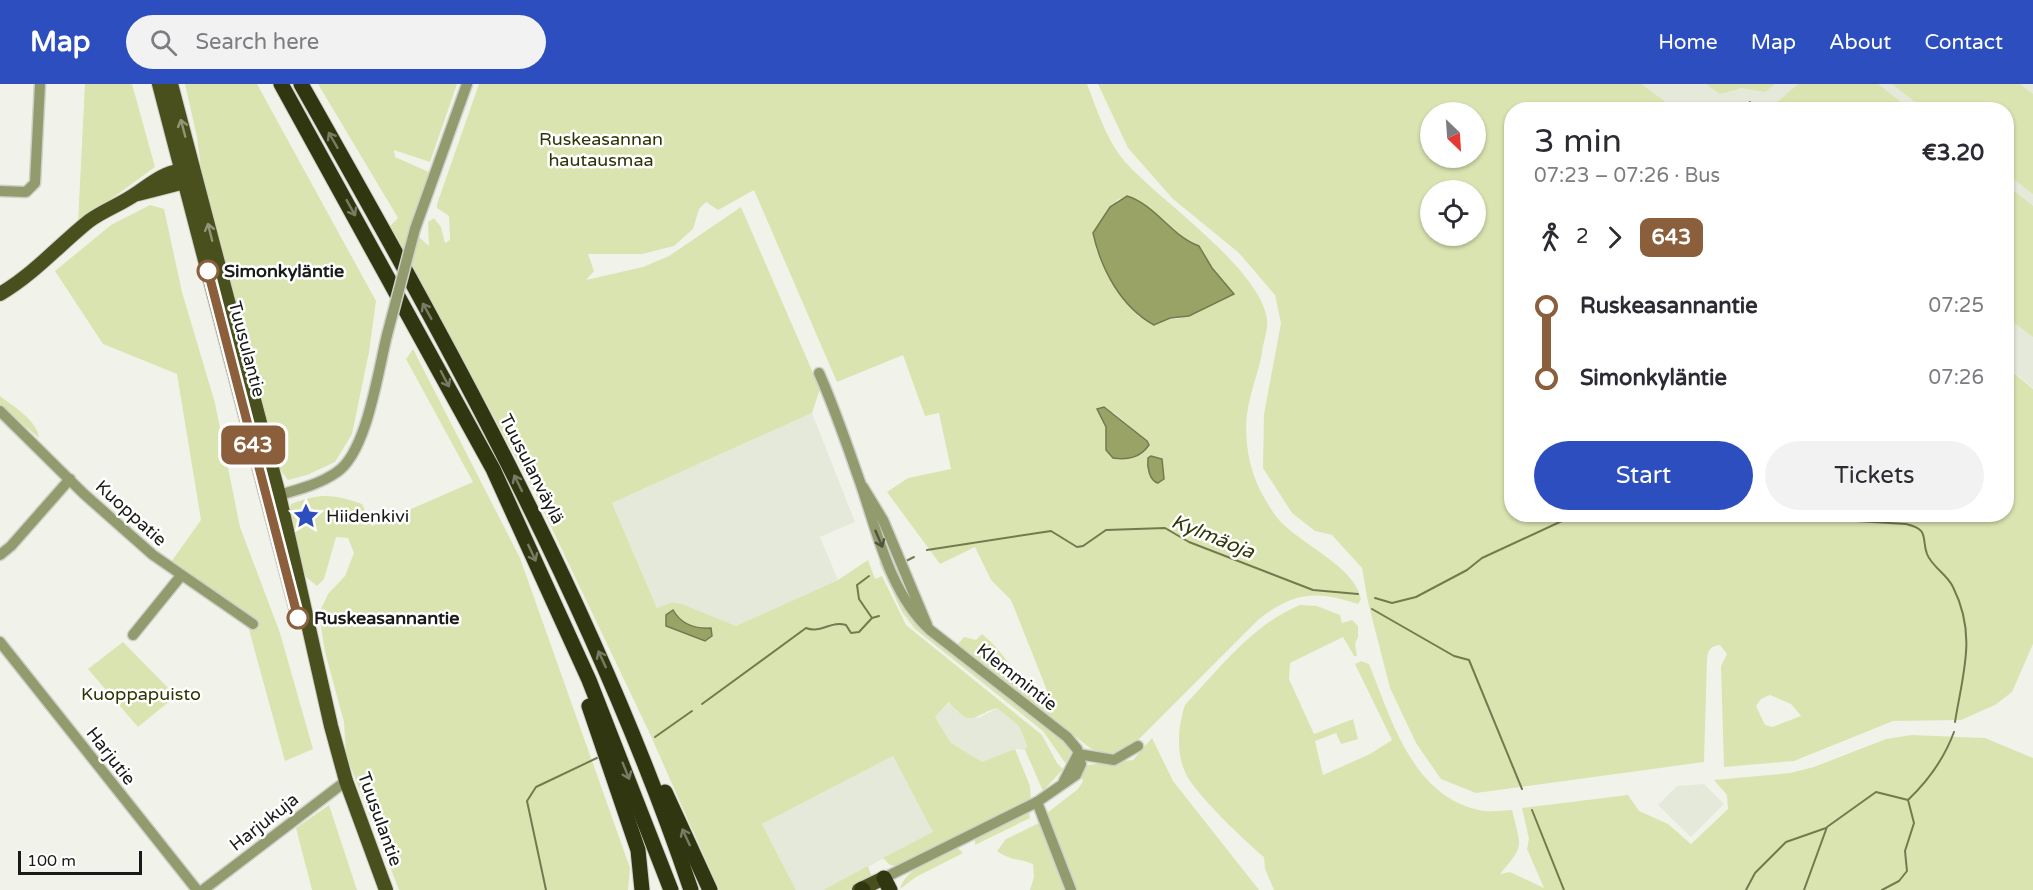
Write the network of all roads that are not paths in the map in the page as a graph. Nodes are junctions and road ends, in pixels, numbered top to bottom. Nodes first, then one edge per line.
1 (40, 84) edge
2 (159, 84) edge
3 (171, 84) edge
4 (280, 84) edge
5 (301, 84) edge
6 (467, 84) edge
7 (188, 175) junction
8 (0, 191) edge
9 (0, 294) edge
10 (819, 374) dead end
11 (0, 411) edge
12 (69, 479) junction
13 (273, 497) junction
14 (0, 555) edge
15 (180, 577) junction
16 (550, 593) junction
17 (253, 624) dead end
18 (133, 635) dead end
19 (0, 642) edge
20 (619, 696) junction
21 (1138, 746) dead end
22 (1078, 754) junction
23 (346, 781) junction
24 (1036, 802) junction
25 (638, 850) junction
26 (875, 887) edge
27 (197, 890) edge
28 (202, 890) edge
29 (386, 890) edge
30 (642, 890) edge
31 (651, 890) edge
32 (671, 890) edge
33 (691, 890) edge
34 (710, 890) edge
35 (1071, 890) edge

1 - 8 street
2 - 7 main road, Tuusulantie
7 -> 3 main road, Tuusulantie
4 -> 16 highway, Tuusulanväylä
20 -> 5 highway, Tuusulanväylä
6 - 13 street, bridge
7 - 9 main road
7 - 13 main road, Tuusulantie
10 - 22 street, Klemmintie
11 - 12 street, Kuoppatie
12 - 14 street
12 - 15 street, Kuoppatie
13 - 23 main road, Tuusulantie
15 - 17 street, Kuoppatie
15 - 18 street
16 - 25 highway
16 -> 32 highway, Tuusulanväylä
19 - 27 street, Harjutie
20 - 33 highway, Tuusulanväylä
34 -> 20 highway
21 - 22 street
22 - 24 street
23 - 28 street, Harjukuja
23 - 29 main road, Tuusulantie
24 - 26 street
24 - 35 street
25 - 30 highway
25 - 31 highway

